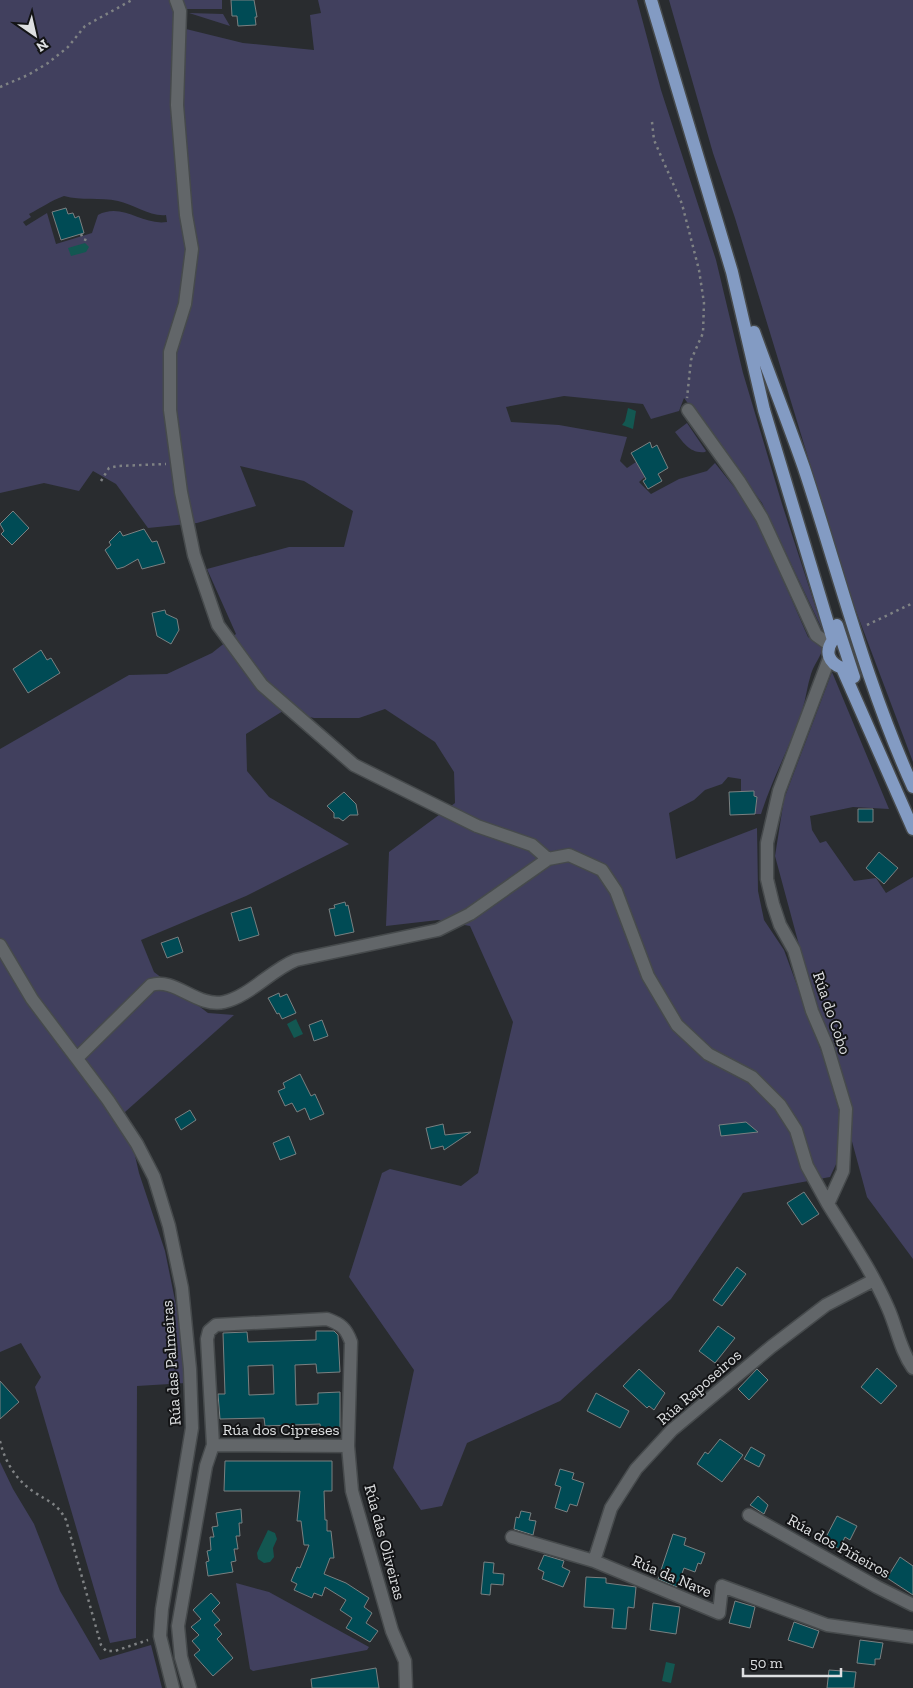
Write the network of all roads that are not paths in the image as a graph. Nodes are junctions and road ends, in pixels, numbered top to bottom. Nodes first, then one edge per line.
1 (176, 0) edge
2 (652, 0) edge
3 (732, 272) junction
4 (688, 410) road end
5 (843, 638) junction
6 (829, 659) junction
7 (866, 720) junction
8 (913, 787) edge
9 (913, 829) edge
10 (548, 859) junction
11 (0, 945) edge
12 (77, 1058) junction
13 (828, 1204) junction
14 (874, 1280) junction
15 (913, 1368) edge
16 (213, 1445) junction
17 (348, 1446) junction
18 (749, 1515) dead end
19 (512, 1537) dead end
20 (594, 1561) junction
21 (913, 1605) edge
22 (913, 1638) edge
23 (173, 1688) edge
24 (190, 1688) edge
25 (406, 1688) edge

1 - 10 street
2 - 3 main road
3 - 5 main road
3 - 5 main road
4 - 5 street
5 - 6 main road
5 - 7 main road
5 - 8 main road
6 - 7 main road
6 - 13 street, Rúa do Cobo
7 - 9 main road
10 - 12 street
10 - 13 street
11 - 12 street, Rúa das Palmeiras
12 - 23 street, Rúa das Palmeiras
13 - 14 street
14 - 15 street
14 - 20 street, Rúa Raposeiros
16 - 17 street, Rúa dos Cipreses
16 - 17 street, Rúa das Oliveiras
16 - 24 street
17 - 25 street, Rúa das Oliveiras
18 - 21 street, Rúa dos Piñeiros
19 - 20 street, Rúa da Nave
20 - 22 street, Rúa da Nave

